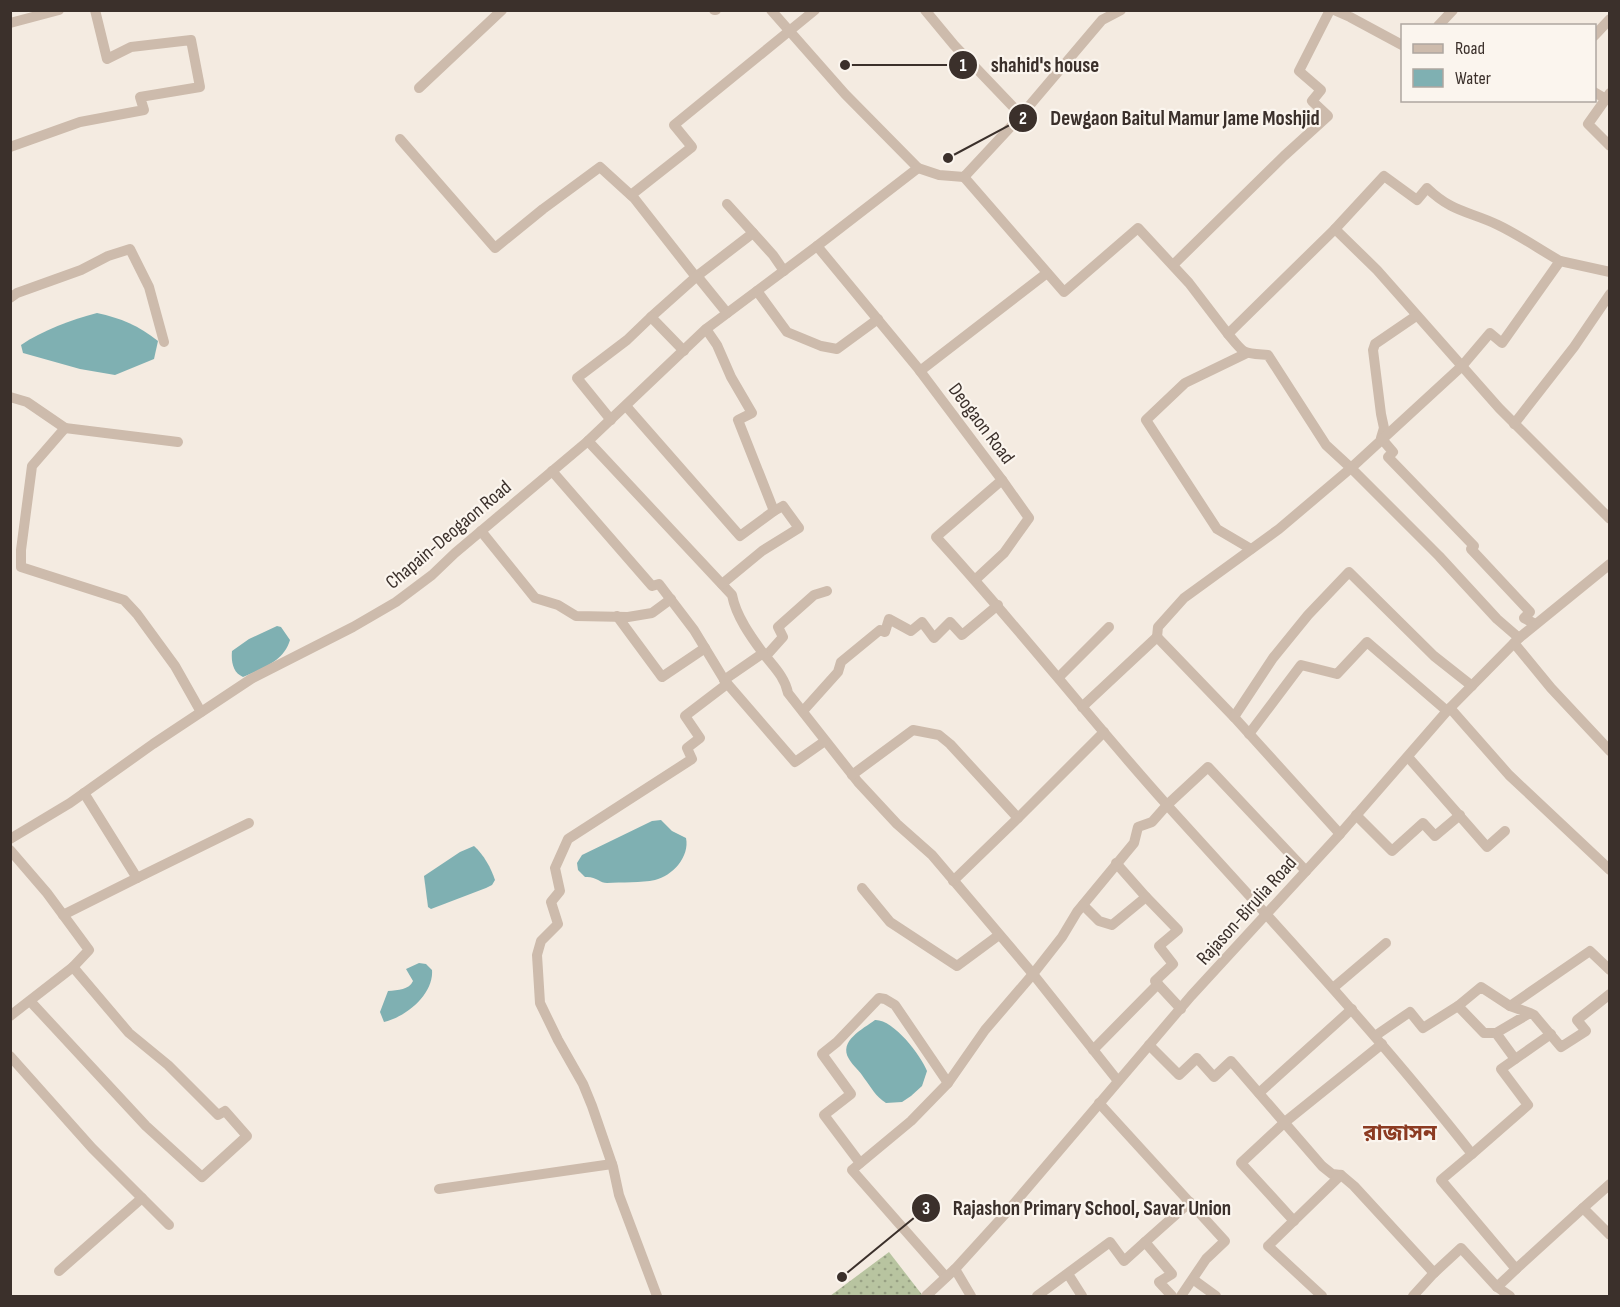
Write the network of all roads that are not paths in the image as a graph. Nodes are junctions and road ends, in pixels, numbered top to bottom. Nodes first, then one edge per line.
1 (59, 10) edge
2 (95, 10) edge
3 (502, 10) edge
4 (771, 10) edge
5 (815, 10) edge
6 (925, 10) edge
7 (1121, 10) edge
8 (1332, 10) edge
9 (1453, 10) edge
10 (1610, 19) edge
11 (10, 23) edge
12 (1440, 24) edge
13 (789, 31) junction
14 (1596, 34) edge
15 (1401, 44) edge
16 (419, 88) dead end
17 (1608, 96) edge
18 (1021, 115) junction
19 (400, 139) dead end
20 (1610, 146) edge
21 (10, 147) edge
22 (918, 168) junction
23 (964, 177) junction
24 (631, 195) junction
25 (727, 204) dead end
26 (1335, 229) junction
27 (753, 233) junction
28 (817, 246) junction
29 (1560, 261) junction
30 (1173, 265) junction
31 (784, 271) junction
32 (1610, 272) edge
33 (1047, 273) junction
34 (697, 276) junction
35 (757, 291) junction
36 (1610, 294) edge
37 (10, 298) edge
38 (727, 313) junction
39 (1416, 316) junction
40 (651, 317) junction
41 (878, 319) junction
42 (706, 329) junction
43 (1228, 334) junction
44 (164, 342) dead end
45 (684, 351) junction
46 (1247, 353) junction
47 (1462, 366) junction
48 (920, 371) junction
49 (10, 397) edge
50 (626, 406) junction
51 (611, 420) junction
52 (1514, 424) junction
53 (65, 428) junction
54 (1381, 438) junction
55 (588, 441) junction
56 (178, 442) dead end
57 (1351, 468) junction
58 (552, 471) junction
59 (1002, 480) junction
60 (774, 511) junction
61 (1610, 519) edge
62 (481, 531) junction
63 (1251, 549) junction
64 (1610, 564) edge
65 (975, 579) junction
66 (722, 584) junction
67 (827, 591) dead end
68 (671, 600) junction
69 (998, 605) junction
70 (617, 616) junction
71 (1535, 624) junction
72 (1109, 627) dead end
73 (1157, 637) junction
74 (1516, 640) junction
75 (705, 648) junction
76 (764, 654) junction
77 (1059, 676) junction
78 (726, 682) junction
79 (1472, 686) junction
80 (1082, 707) junction
81 (1449, 710) junction
82 (802, 711) junction
83 (201, 712) junction
84 (1234, 717) junction
85 (1104, 732) junction
86 (1249, 734) junction
87 (825, 741) junction
88 (1610, 751) edge
89 (1408, 757) junction
90 (852, 775) junction
91 (84, 793) junction
92 (1167, 805) junction
93 (1356, 815) junction
94 (1460, 816) junction
95 (1018, 818) junction
96 (249, 823) dead end
97 (1505, 831) dead end
98 (1340, 834) junction
99 (10, 839) edge
100 (10, 850) edge
101 (1116, 863) junction
102 (1610, 870) edge
103 (1306, 871) junction
104 (136, 878) junction
105 (953, 881) junction
106 (862, 888) dead end
107 (1146, 897) junction
108 (1083, 905) junction
109 (1266, 913) junction
110 (63, 915) junction
111 (999, 935) junction
112 (1386, 943) dead end
113 (73, 967) junction
114 (1610, 970) edge
115 (1033, 974) junction
116 (1158, 984) junction
117 (1334, 988) junction
118 (1610, 994) edge
119 (30, 1001) junction
120 (1458, 1006) junction
121 (1510, 1006) junction
122 (1180, 1009) junction
123 (1352, 1009) junction
124 (1530, 1013) junction
125 (10, 1016) edge
126 (1496, 1033) junction
127 (1551, 1034) junction
128 (1379, 1040) junction
129 (1149, 1045) junction
130 (1093, 1050) junction
131 (10, 1056) edge
132 (1515, 1059) junction
133 (1118, 1081) junction
134 (948, 1083) junction
135 (1259, 1093) junction
136 (1099, 1103) junction
137 (1285, 1122) junction
138 (1472, 1154) junction
139 (860, 1163) junction
140 (612, 1164) junction
141 (1341, 1176) junction
142 (1610, 1184) edge
143 (439, 1189) dead end
144 (142, 1198) junction
145 (1190, 1202) junction
146 (1583, 1208) junction
147 (1294, 1221) junction
148 (169, 1225) dead end
149 (1610, 1235) edge
150 (1145, 1242) junction
151 (1516, 1269) junction
152 (59, 1271) dead end
153 (950, 1273) junction
154 (1068, 1274) junction
155 (1434, 1274) junction
156 (1194, 1280) junction
157 (1497, 1287) junction
158 (657, 1296) edge
159 (926, 1296) edge
160 (971, 1296) edge
161 (1037, 1296) edge
162 (1082, 1296) edge
163 (1172, 1296) edge
164 (1181, 1296) edge
165 (1216, 1296) edge
166 (1322, 1296) edge
167 (1413, 1296) edge
168 (1510, 1296) edge

1 - 11 street
2 - 21 street
3 - 16 street
4 - 13 street
5 - 13 street
6 - 18 street
7 - 18 street
8 - 15 street
8 - 30 street
9 - 12 street
10 - 14 street
13 - 22 street
13 - 24 street
17 - 20 street
18 - 23 street
19 - 24 street
22 - 23 street
22 - 28 street
23 - 33 street
24 - 34 street
25 - 27 street
26 - 29 street
26 - 39 street
26 - 43 street
27 - 31 street
27 - 34 street
28 - 31 street, Chapain-Deogaon Road
28 - 41 street, Deogaon Road
29 - 32 street
29 - 47 street
30 - 33 street
30 - 43 street
31 - 35 street, Chapain-Deogaon Road
33 - 48 street
34 - 38 street
34 - 40 street
35 - 38 street, Chapain-Deogaon Road
35 - 41 street
36 - 52 street
37 - 44 street
38 - 42 street, Chapain-Deogaon Road
39 - 47 street
39 - 54 street
40 - 45 street
40 - 51 street
41 - 48 street, Deogaon Road
42 - 45 street, Chapain-Deogaon Road
42 - 60 street
43 - 46 street
45 - 50 street, Chapain-Deogaon Road
46 - 57 street
46 - 63 street
47 - 52 street
47 - 54 street
48 - 59 street, Deogaon Road
49 - 53 street
50 - 51 street, Chapain-Deogaon Road
50 - 60 street
51 - 55 street, Chapain-Deogaon Road
52 - 61 street
53 - 56 street
53 - 83 street
54 - 57 street
54 - 71 street
55 - 58 street, Chapain-Deogaon Road
55 - 66 street
57 - 63 street
57 - 74 street
58 - 62 street, Chapain-Deogaon Road
58 - 68 street
59 - 65 street
59 - 65 street, Deogaon Road
60 - 66 street
62 - 70 street
62 - 83 street, Chapain-Deogaon Road
63 - 73 street
64 - 71 street, Rajason-Birulia Road
65 - 69 street, Deogaon Road
66 - 76 street
67 - 76 street
68 - 70 street
68 - 75 street
69 - 77 street, Deogaon Road
69 - 82 street
70 - 75 street
71 - 74 street, Rajason-Birulia Road
72 - 77 street
73 - 80 street
73 - 84 street
74 - 79 street, Rajason-Birulia Road
74 - 88 street
75 - 78 street
76 - 78 street
76 - 82 street
77 - 80 street, Deogaon Road
78 - 87 street
78 - 140 street
79 - 81 street, Rajason-Birulia Road
79 - 84 street
80 - 85 street, Deogaon Road
81 - 86 street
81 - 89 street, Rajason-Birulia Road
81 - 102 street
82 - 87 street
83 - 91 street, Chapain-Deogaon Road
84 - 86 street
85 - 92 street, Deogaon Road
85 - 95 street
86 - 98 street
87 - 90 street
89 - 93 street, Rajason-Birulia Road
89 - 94 street
90 - 95 street
90 - 105 street
91 - 99 street, Chapain-Deogaon Road
91 - 104 street
92 - 101 street
92 - 103 street
92 - 109 street, Deogaon Road
93 - 94 street
93 - 98 street, Rajason-Birulia Road
94 - 97 street
95 - 105 street
96 - 104 street
98 - 103 street, Rajason-Birulia Road
100 - 110 street
101 - 107 street
101 - 108 street
103 - 109 street, Rajason-Birulia Road
104 - 110 street
105 - 111 street
106 - 111 street
107 - 108 street
107 - 116 street
108 - 115 street
109 - 117 street, Deogaon Road
109 - 122 street, Rajason-Birulia Road
110 - 113 street
111 - 115 street
112 - 117 street
113 - 119 street
113 - 119 street
114 - 121 street
115 - 130 street
115 - 134 street
116 - 122 street
116 - 130 street
117 - 123 street, Deogaon Road
118 - 127 street
119 - 125 street
120 - 121 street
120 - 126 street
120 - 128 street
121 - 124 street
122 - 129 street, Rajason-Birulia Road
123 - 128 street, Deogaon Road
123 - 135 street
124 - 126 street
124 - 127 street
126 - 132 street
127 - 132 street
128 - 137 street
128 - 138 street, Deogaon Road
129 - 133 street, Rajason-Birulia Road
129 - 135 street
130 - 133 street
131 - 144 street
132 - 138 street
133 - 136 street, Rajason-Birulia Road
134 - 139 street
134 - 139 street
135 - 137 street
136 - 145 street
136 - 153 street, Rajason-Birulia Road
137 - 141 street
137 - 147 street
138 - 151 street
139 - 153 street
140 - 143 street
140 - 158 street
141 - 147 street
141 - 155 street
142 - 146 street
144 - 148 street
144 - 152 street
145 - 150 street
145 - 156 street
146 - 149 street
146 - 151 street
147 - 166 street
150 - 154 street
150 - 163 street
151 - 157 street
153 - 159 street, Rajason-Birulia Road
153 - 160 street
154 - 161 street
154 - 162 street
155 - 157 street
155 - 167 street
156 - 164 street
156 - 165 street
157 - 168 street

